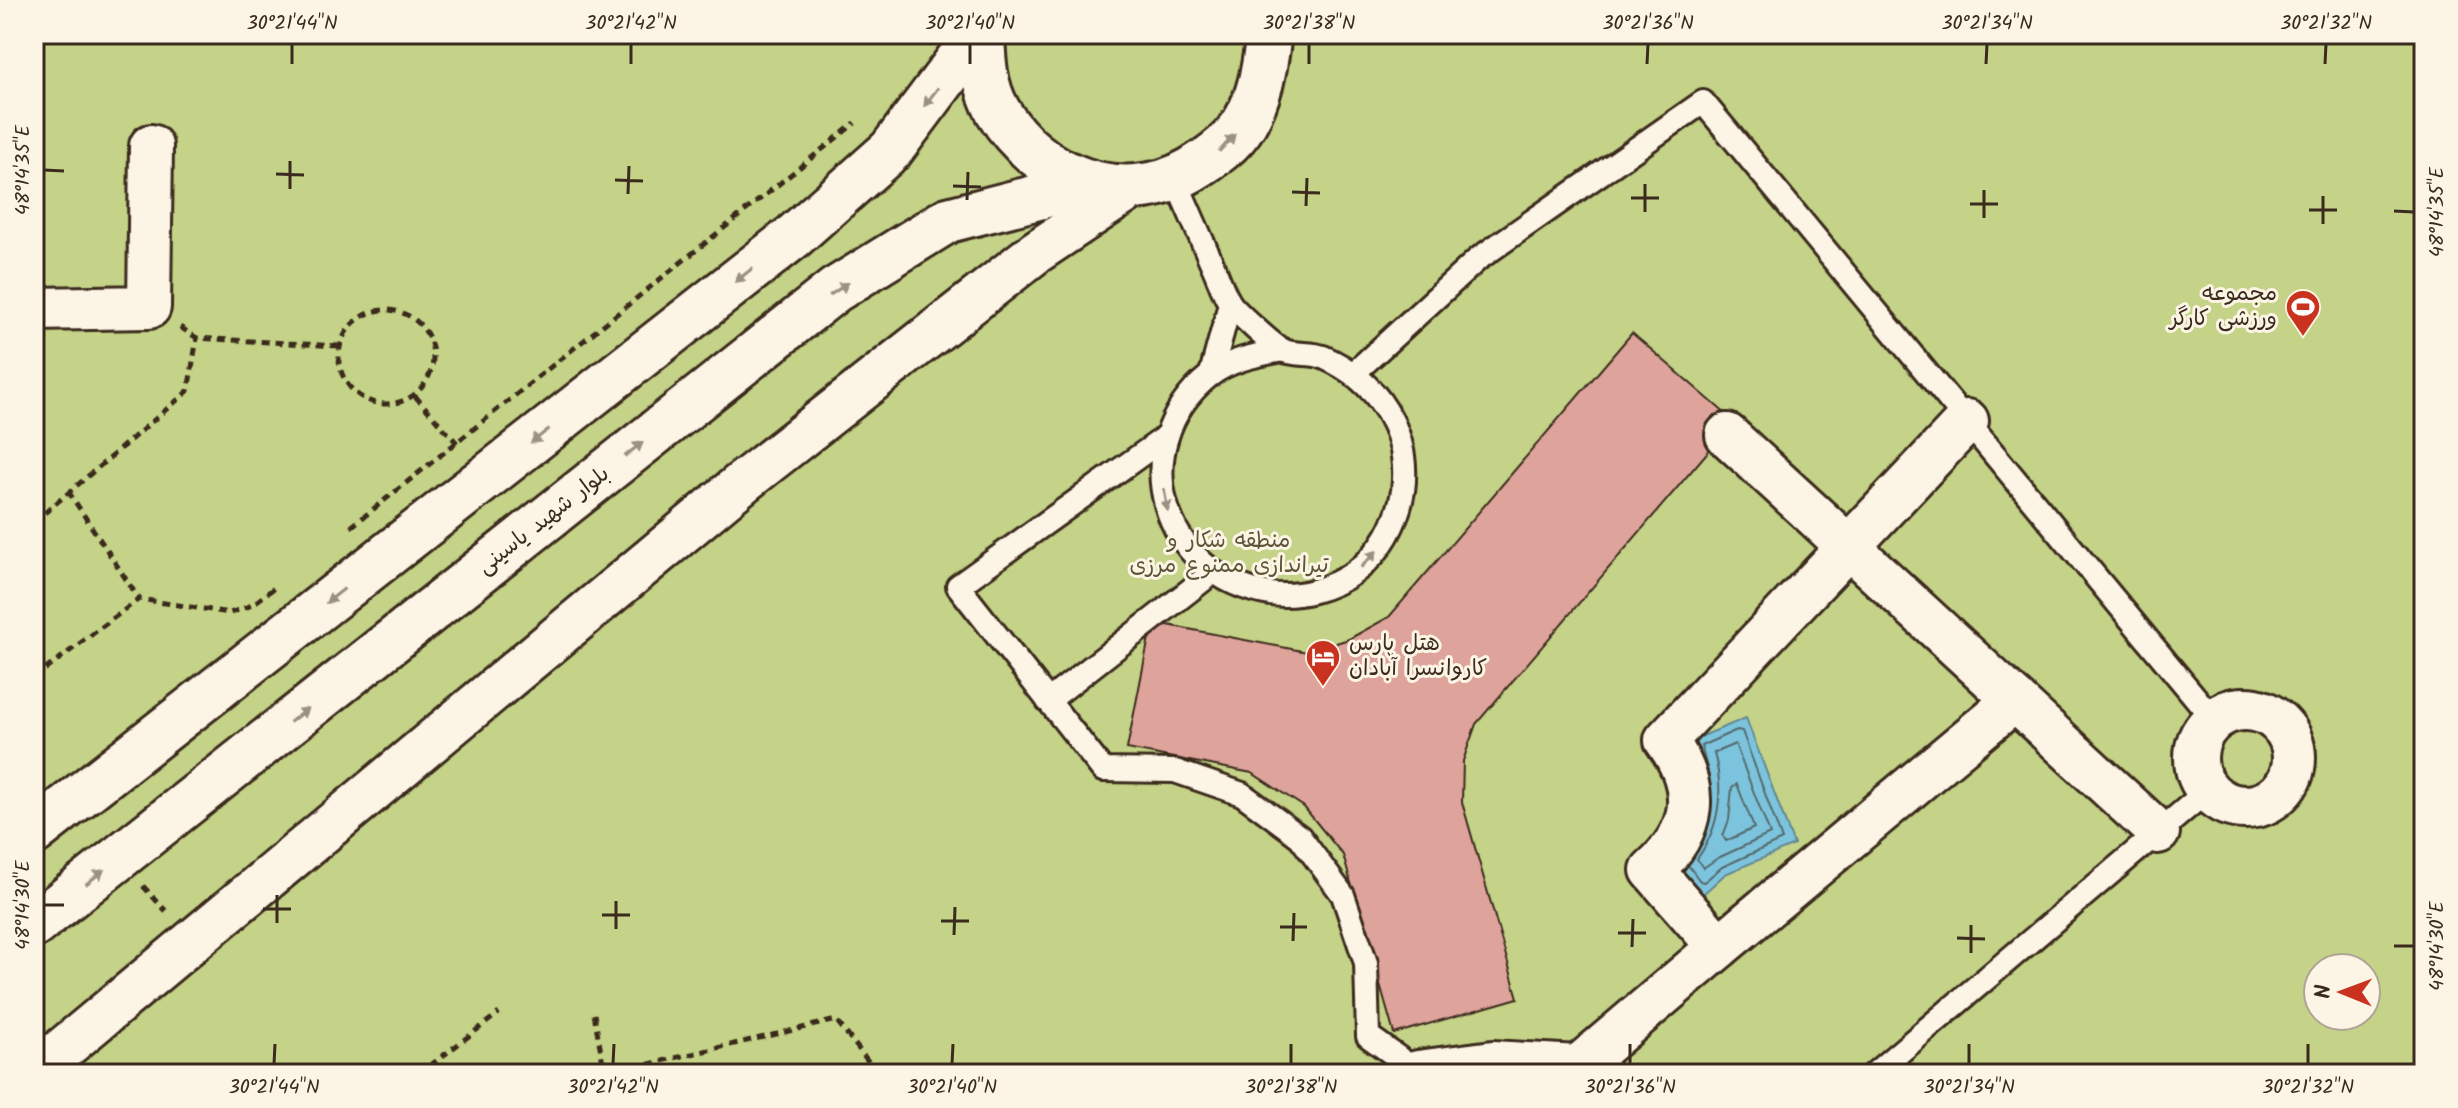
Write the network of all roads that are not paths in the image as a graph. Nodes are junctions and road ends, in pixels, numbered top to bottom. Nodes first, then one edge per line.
1 (980, 34) edge
2 (1269, 36) edge
3 (151, 146) dead end
4 (1175, 179) junction
5 (1089, 184) junction
6 (1132, 188) junction
7 (1230, 304) junction
8 (34, 309) edge
9 (1283, 350) junction
10 (1354, 373) junction
11 (1211, 374) junction
12 (1967, 421) junction
13 (1727, 435) dead end
14 (1167, 436) junction
15 (1848, 547) junction
16 (1212, 573) junction
17 (2015, 700) junction
18 (1048, 701) junction
19 (2214, 720) junction
20 (2208, 790) junction
21 (34, 832) edge
22 (2158, 832) junction
23 (34, 925) edge
24 (1719, 947) junction
25 (34, 1073) edge
26 (1420, 1073) edge
27 (1874, 1074) edge

1 - 5 main road
1 -> 21 main road
4 -> 2 main road
3 - 8 street
4 - 6 main road
4 - 7 lane
5 - 6 main road
23 -> 5 main road, بلوار شهید یاسینی
6 - 25 street
7 - 9 lane
7 - 11 lane
9 - 10 lane
9 - 11 lane
10 - 12 lane
16 -> 10 lane
11 - 14 lane
12 - 15 street
12 - 19 lane
13 - 15 street
14 -> 16 lane
14 - 18 lane
15 - 17 street
15 - 24 street
16 - 18 lane
17 - 22 street
17 - 24 street
18 - 26 lane
19 - 20 street
19 - 20 street
20 - 22 lane
22 - 27 lane
24 - 26 street

